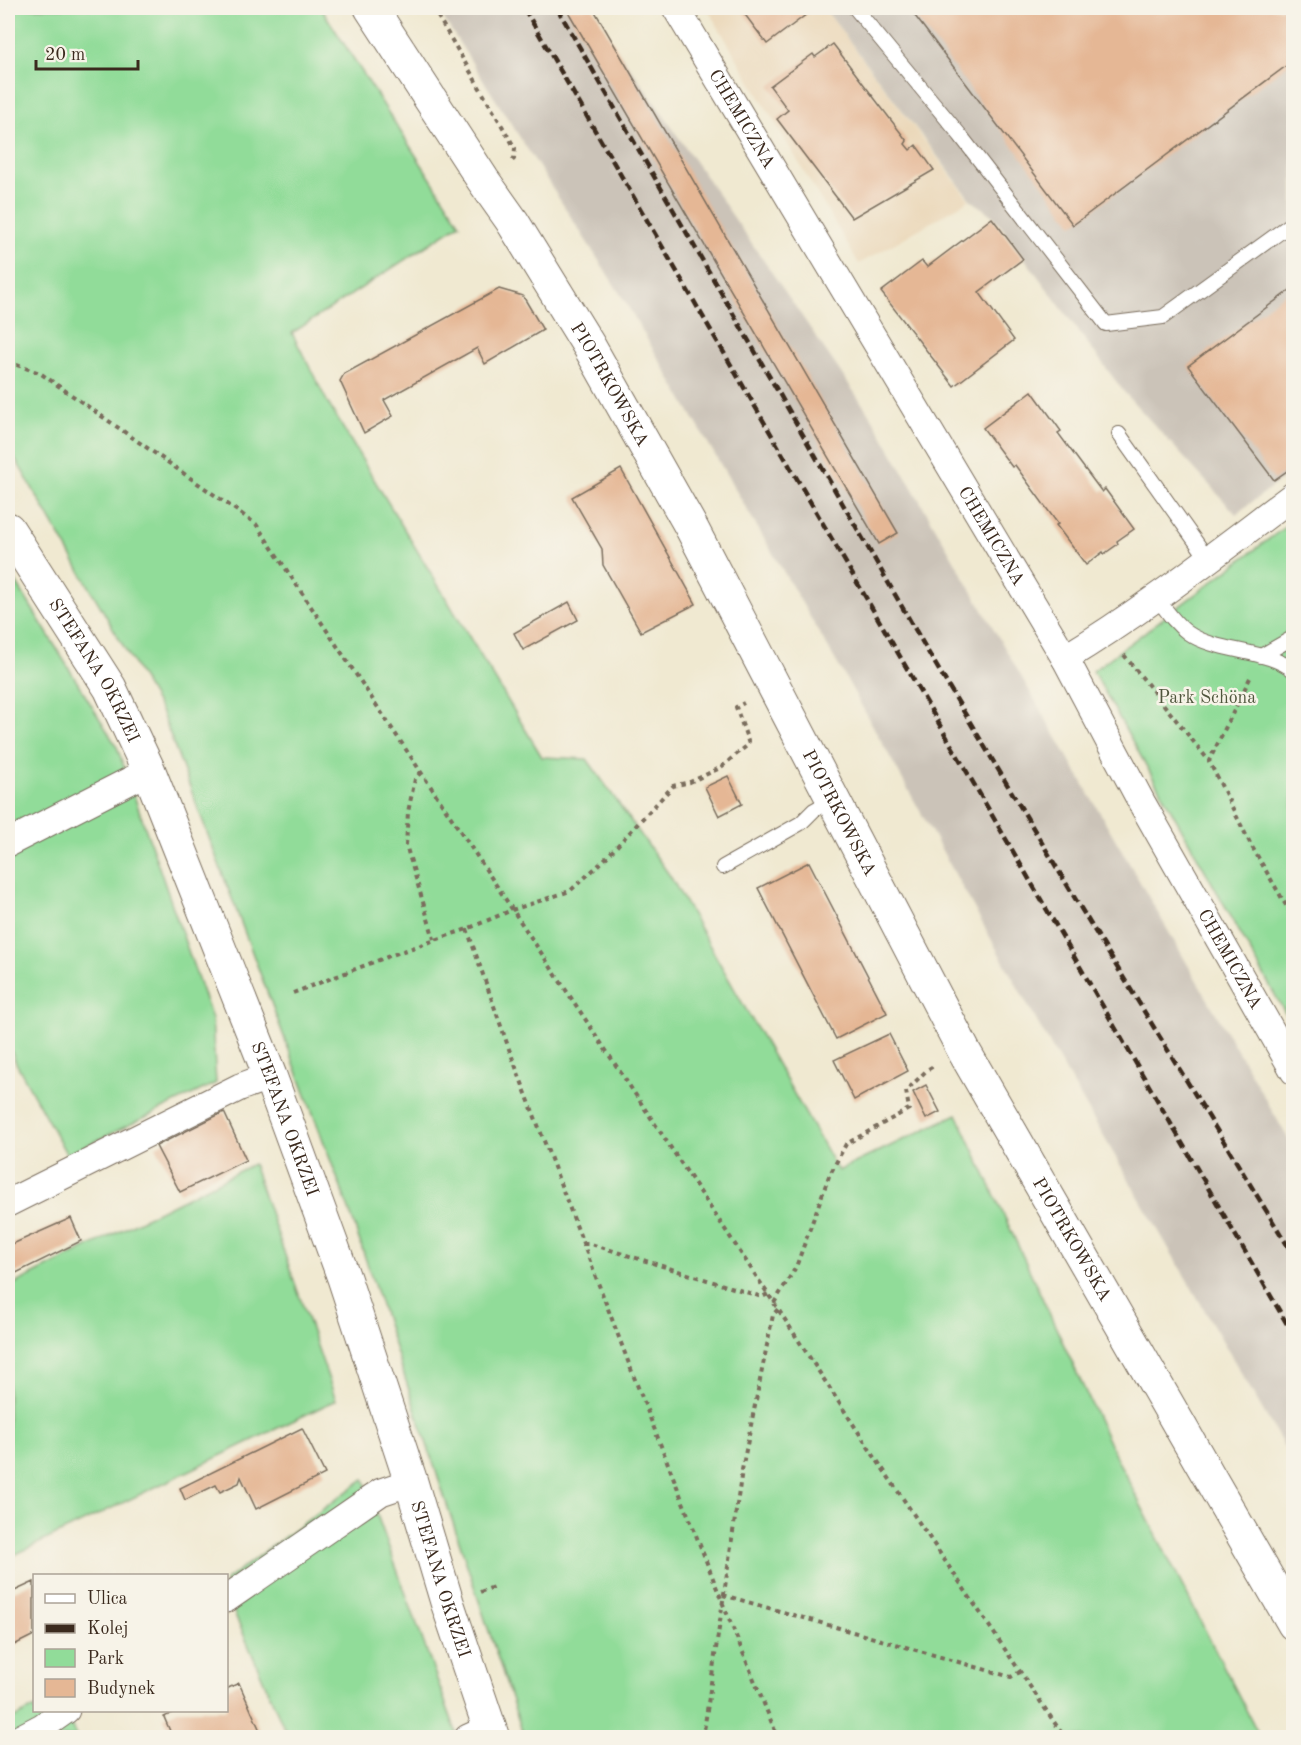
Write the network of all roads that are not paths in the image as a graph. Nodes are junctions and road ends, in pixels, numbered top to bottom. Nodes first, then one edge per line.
1 (371, 8) edge
2 (676, 8) edge
3 (855, 8) edge
4 (1293, 222) edge
5 (1119, 434) dead end
6 (1293, 495) edge
7 (8, 529) edge
8 (1208, 560) junction
9 (1156, 598) junction
10 (1293, 637) edge
11 (1261, 656) junction
12 (1065, 658) junction
13 (1293, 671) edge
14 (149, 771) junction
15 (832, 800) junction
16 (8, 843) edge
17 (723, 867) dead end
18 (1293, 1071) edge
19 (270, 1076) junction
20 (8, 1203) edge
21 (411, 1482) junction
22 (228, 1598) edge
23 (1293, 1624) edge
24 (63, 1712) edge
25 (483, 1734) edge
26 (21, 1737) edge

1 - 15 street, PIOTRKOWSKA
2 - 12 street, CHEMICZNA
3 - 4 lane
5 - 8 lane
6 - 8 street
7 - 14 street, STEFANA OKRZEI
8 - 9 street
9 - 11 lane
9 - 12 street
10 - 11 lane
11 - 13 lane
12 - 18 street, CHEMICZNA
14 - 16 street
14 - 19 street, STEFANA OKRZEI
15 - 17 lane
15 - 23 street, PIOTRKOWSKA
19 - 20 street
19 - 21 street, STEFANA OKRZEI
21 - 22 street
21 - 25 street, STEFANA OKRZEI
24 - 26 street

